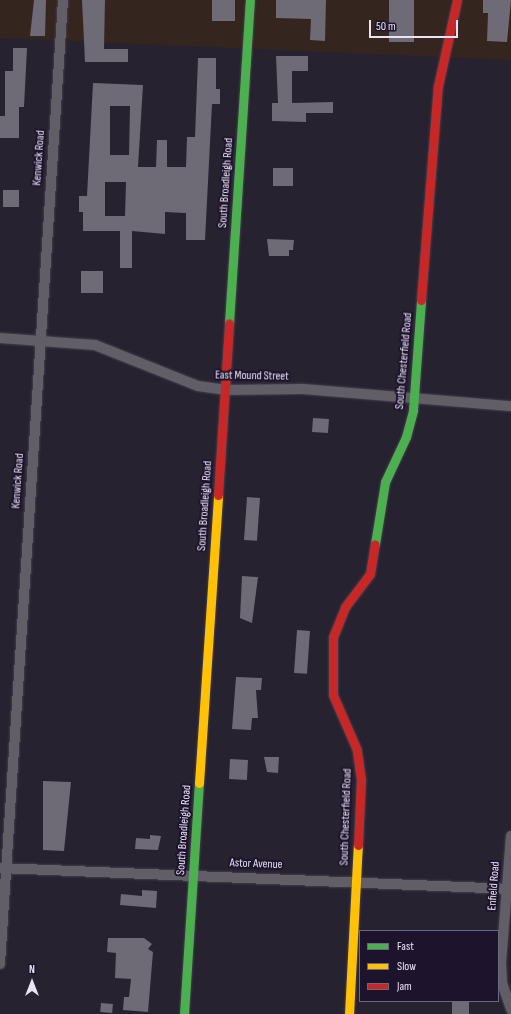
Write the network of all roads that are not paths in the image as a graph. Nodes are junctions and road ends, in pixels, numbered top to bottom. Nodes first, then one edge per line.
1 (63, 0) edge
2 (250, 0) edge
3 (457, 0) edge
4 (0, 338) edge
5 (41, 339) junction
6 (225, 390) junction
7 (414, 398) junction
8 (511, 406) edge
9 (511, 836) edge
10 (3, 868) edge
11 (193, 875) junction
12 (355, 881) junction
13 (509, 889) edge
14 (0, 964) edge
15 (511, 1009) edge
16 (184, 1014) edge
17 (349, 1014) edge

1 - 5 street, Kenwick Road
2 - 6 street, South Broadleigh Road
3 - 7 street, South Chesterfield Road
4 - 5 street, East Mound Street
5 - 6 street, East Mound Street
5 - 10 street, Kenwick Road
6 - 7 street, East Mound Street
6 - 11 street, South Broadleigh Road
7 - 8 street, East Mound Street
7 - 12 street, South Chesterfield Road
9 - 13 street, Enfield Road
10 - 11 street, Astor Avenue
10 - 14 street, Kenwick Road
11 - 12 street, Astor Avenue
11 - 16 street, South Broadleigh Road
12 - 13 street, Astor Avenue
12 - 17 street, South Chesterfield Road
13 - 15 street, Enfield Road

